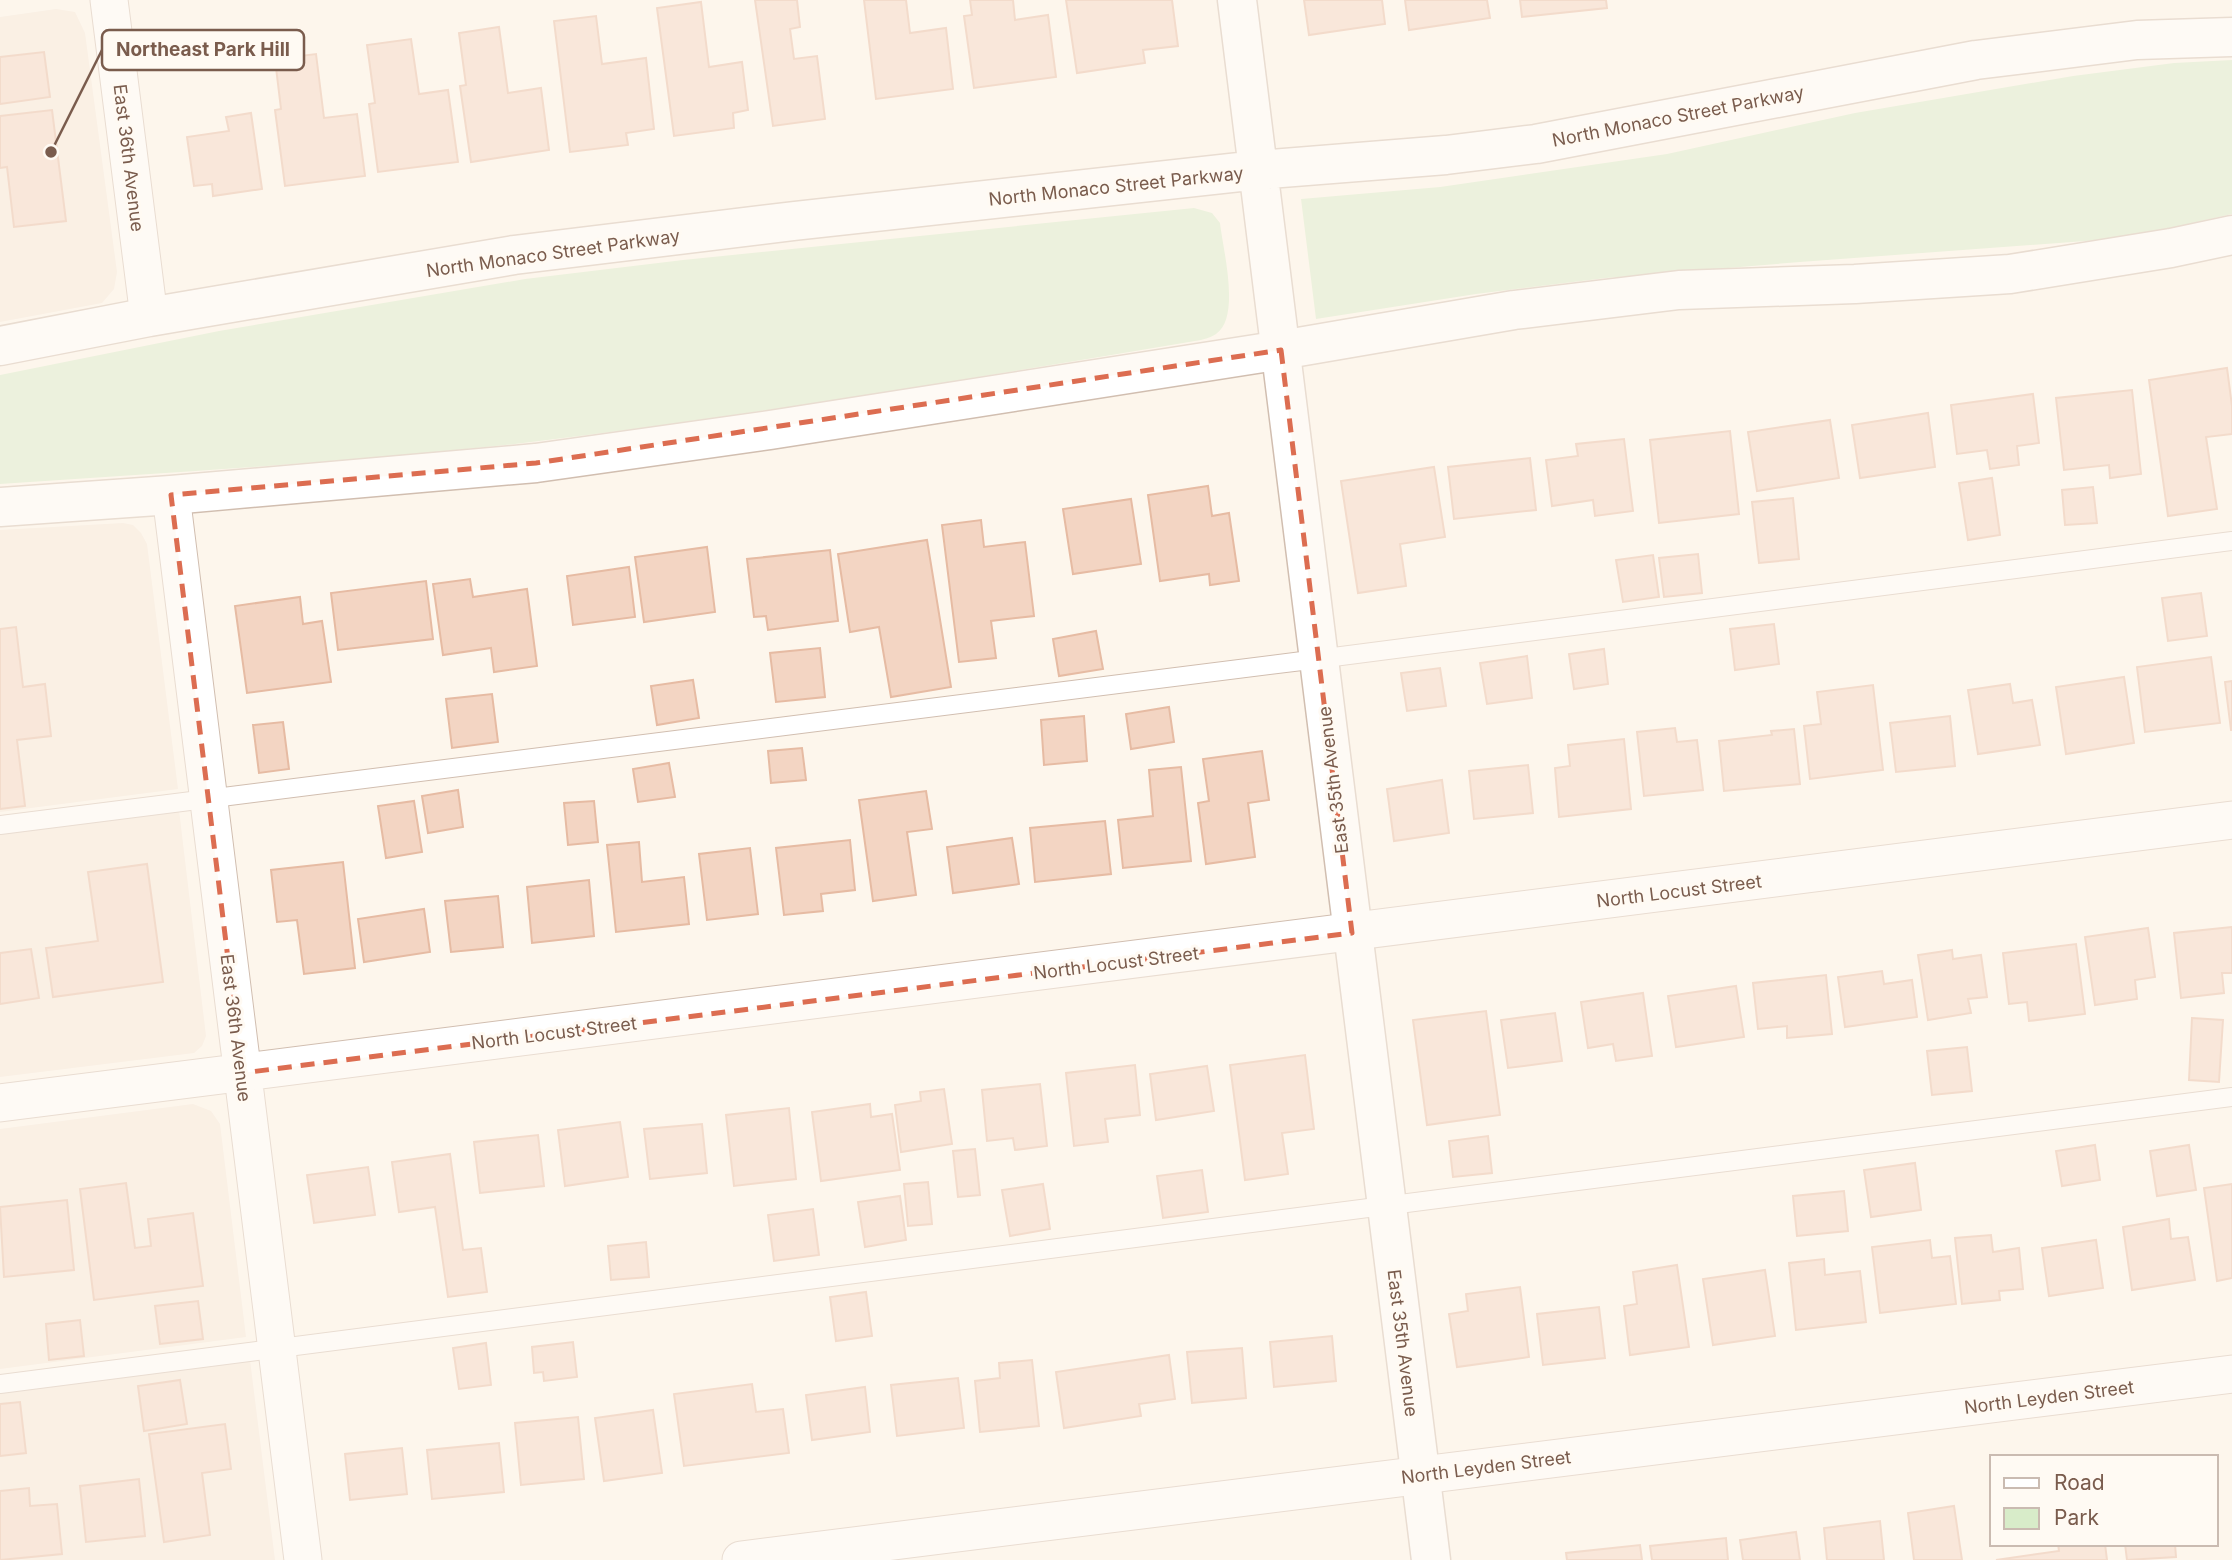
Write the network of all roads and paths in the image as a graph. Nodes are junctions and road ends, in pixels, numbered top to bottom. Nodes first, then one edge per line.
1 (110, 0) edge
2 (1237, 0) edge
3 (2232, 37) edge
4 (1258, 170) junction
5 (2232, 235) edge
6 (149, 317) junction
7 (0, 346) edge
8 (1281, 350) junction
9 (171, 495) junction
10 (0, 507) edge
11 (2232, 541) edge
12 (1318, 659) junction
13 (208, 798) junction
14 (2232, 820) edge
15 (0, 825) edge
16 (1352, 933) junction
17 (242, 1073) junction
18 (2232, 1097) edge
19 (0, 1103) edge
20 (1386, 1207) junction
21 (277, 1348) junction
22 (2232, 1374) edge
23 (0, 1384) edge
24 (1420, 1475) junction
25 (303, 1560) edge
26 (741, 1560) edge
27 (1431, 1560) edge

1 - 6 street, East 36th Avenue
2 - 4 street, East 35th Avenue
3 - 4 street, North Monaco Street Parkway
4 - 6 street, North Monaco Street Parkway
4 - 8 street, East 35th Avenue
5 - 8 street
6 - 7 street, North Monaco Street Parkway
8 - 9 street
8 - 12 street, East 35th Avenue
9 - 10 street
9 - 13 street, East 36th Avenue
11 - 12 lane
12 - 13 lane
12 - 16 street, East 35th Avenue
13 - 15 lane
13 - 17 street, East 36th Avenue
14 - 16 street, North Locust Street
16 - 17 street, North Locust Street
16 - 20 street, East 35th Avenue
17 - 19 street, North Locust Street
17 - 21 street, East 36th Avenue
18 - 20 lane
20 - 21 lane
20 - 24 street, East 35th Avenue
21 - 23 lane
21 - 25 street, East 36th Avenue
22 - 24 street, North Leyden Street
24 - 26 street, North Leyden Street
24 - 27 street, East 35th Avenue

